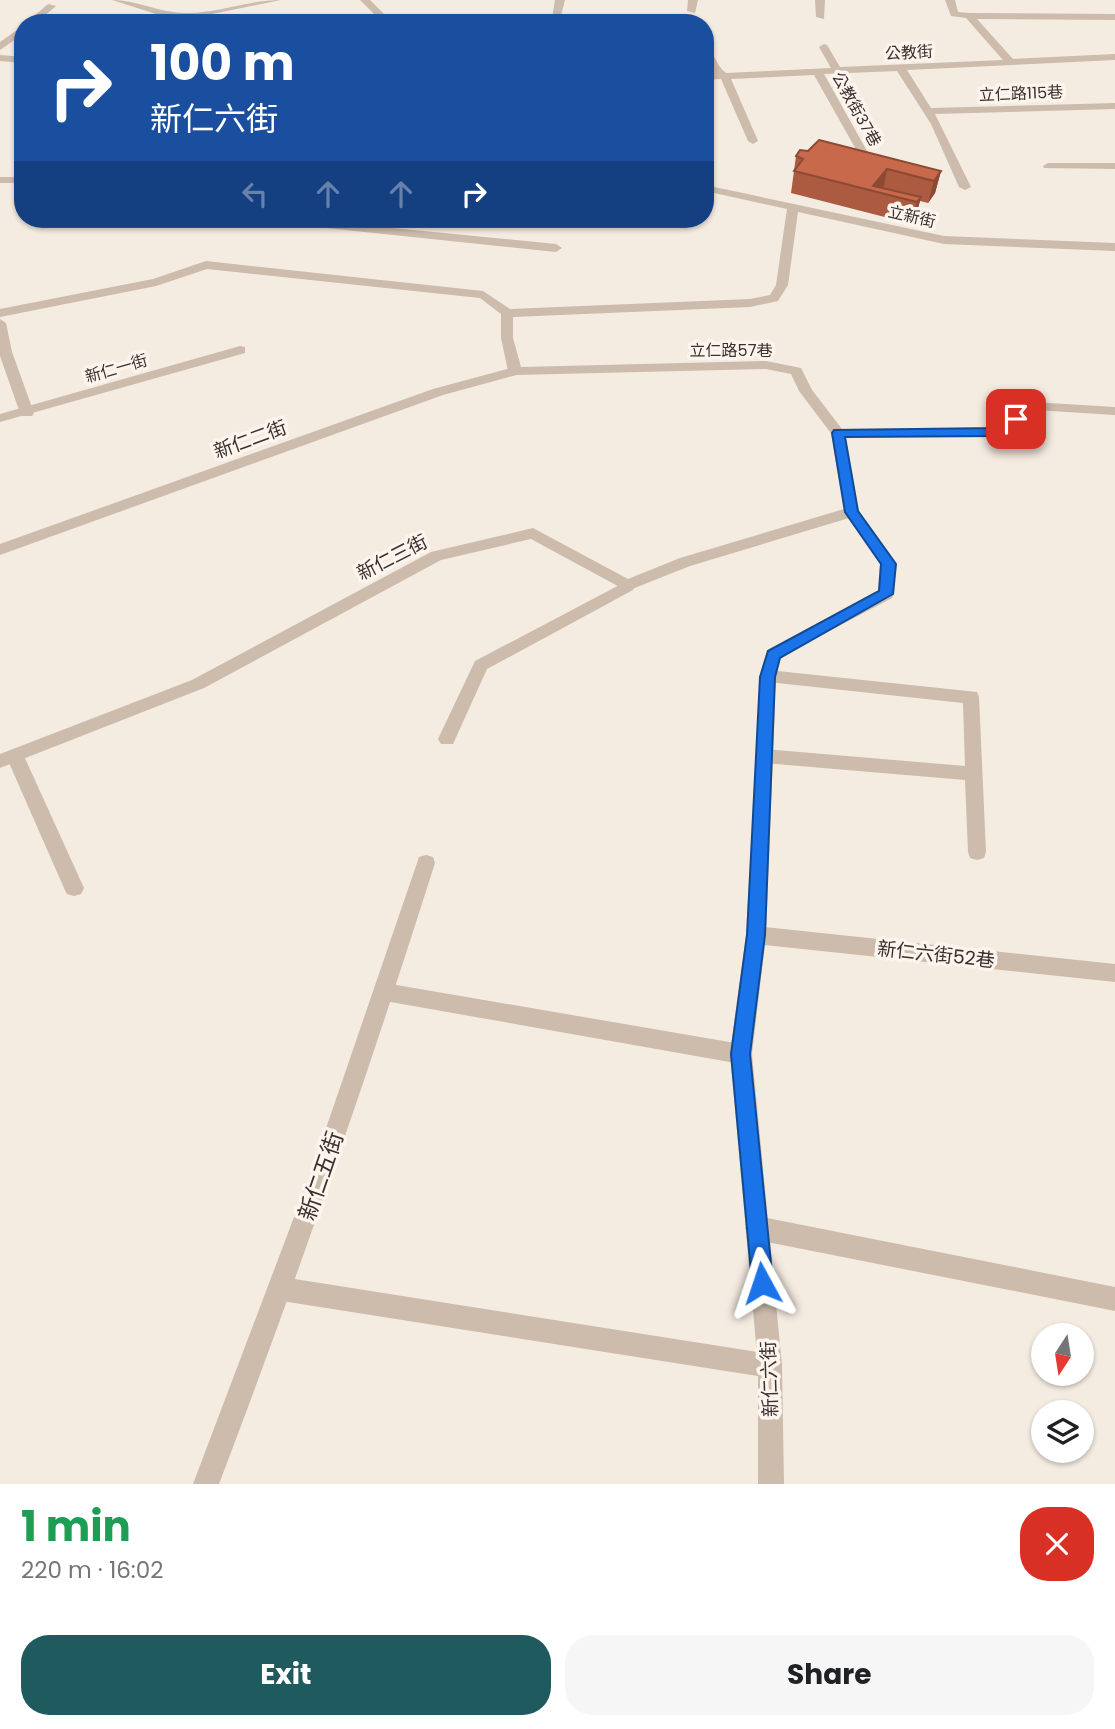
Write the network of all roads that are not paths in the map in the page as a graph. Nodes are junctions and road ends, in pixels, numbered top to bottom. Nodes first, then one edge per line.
1 (117, 0) edge
2 (276, 0) edge
3 (365, 0) edge
4 (692, 0) edge
5 (820, 0) edge
6 (950, 0) edge
7 (51, 6) dead end
8 (691, 11) dead end
9 (41, 14) edge
10 (175, 14) edge
11 (199, 14) edge
12 (380, 14) edge
13 (969, 16) junction
14 (1115, 17) edge
15 (821, 18) dead end
16 (14, 36) edge
17 (0, 47) edge
18 (824, 47) dead end
19 (1115, 57) edge
20 (1011, 63) junction
21 (714, 67) edge
22 (901, 69) junction
23 (838, 72) junction
24 (818, 73) junction
25 (725, 77) junction
26 (714, 78) edge
27 (1115, 106) edge
28 (927, 111) junction
29 (753, 141) dead end
30 (867, 160) edge
31 (1048, 166) dead end
32 (1115, 166) edge
33 (965, 187) dead end
34 (714, 190) edge
35 (793, 205) junction
36 (358, 228) edge
37 (1115, 247) edge
38 (556, 248) dead end
39 (0, 313) edge
40 (507, 313) junction
41 (0, 323) edge
42 (240, 350) dead end
43 (515, 371) junction
44 (1115, 411) edge
45 (27, 413) junction
46 (0, 418) edge
47 (838, 433) junction
48 (852, 512) junction
49 (0, 550) edge
50 (627, 586) junction
51 (768, 677) junction
52 (447, 739) dead end
53 (764, 756) junction
54 (8, 759) edge
55 (973, 774) junction
56 (977, 852) dead end
57 (426, 863) dead end
58 (74, 888) dead end
59 (756, 935) junction
60 (1115, 974) edge
61 (385, 992) junction
62 (741, 1054) junction
63 (757, 1228) junction
64 (282, 1289) junction
65 (1115, 1299) edge
66 (770, 1366) junction
67 (206, 1484) edge
68 (771, 1484) edge

1 - 10 street
2 - 11 street
3 - 12 street
4 - 8 street
5 - 15 street
6 - 13 street
7 - 9 street
13 - 14 street
13 - 20 street
16 - 17 street
18 - 23 street
19 - 20 street, 公教街
20 - 22 street, 公教街
21 - 25 street
22 - 23 street, 公教街
22 - 28 street
23 - 24 street, 公教街
24 - 25 street, 公教街
24 - 30 street, 公教街37巷
25 - 26 street, 公教街
25 - 29 street
27 - 28 street, 立仁路115巷
28 - 33 street
31 - 32 street
34 - 35 street, 立新街
35 - 37 street, 立新街
35 - 40 street
36 - 38 street
39 - 40 street
40 - 43 street
41 - 45 street
42 - 45 street, 新仁一街
43 - 47 street, 立仁路57巷
43 - 49 street, 新仁二街
44 - 47 street
45 - 46 street, 新仁一街
47 - 48 street, 新仁六街
48 - 50 street
48 - 51 street, 新仁六街
50 - 52 street
50 - 54 street, 新仁三街
51 - 53 street, 新仁六街
51 - 55 street
53 - 55 street
53 - 59 street, 新仁六街
54 - 58 street
55 - 56 street
57 - 61 street, 新仁五街
59 - 60 street, 新仁六街52巷
59 - 62 street, 新仁六街
61 - 62 street
61 - 64 street, 新仁五街
62 - 63 street, 新仁六街
63 - 65 street
63 - 66 street, 新仁六街
64 - 66 street
64 - 67 street, 新仁五街
66 - 68 street, 新仁六街

